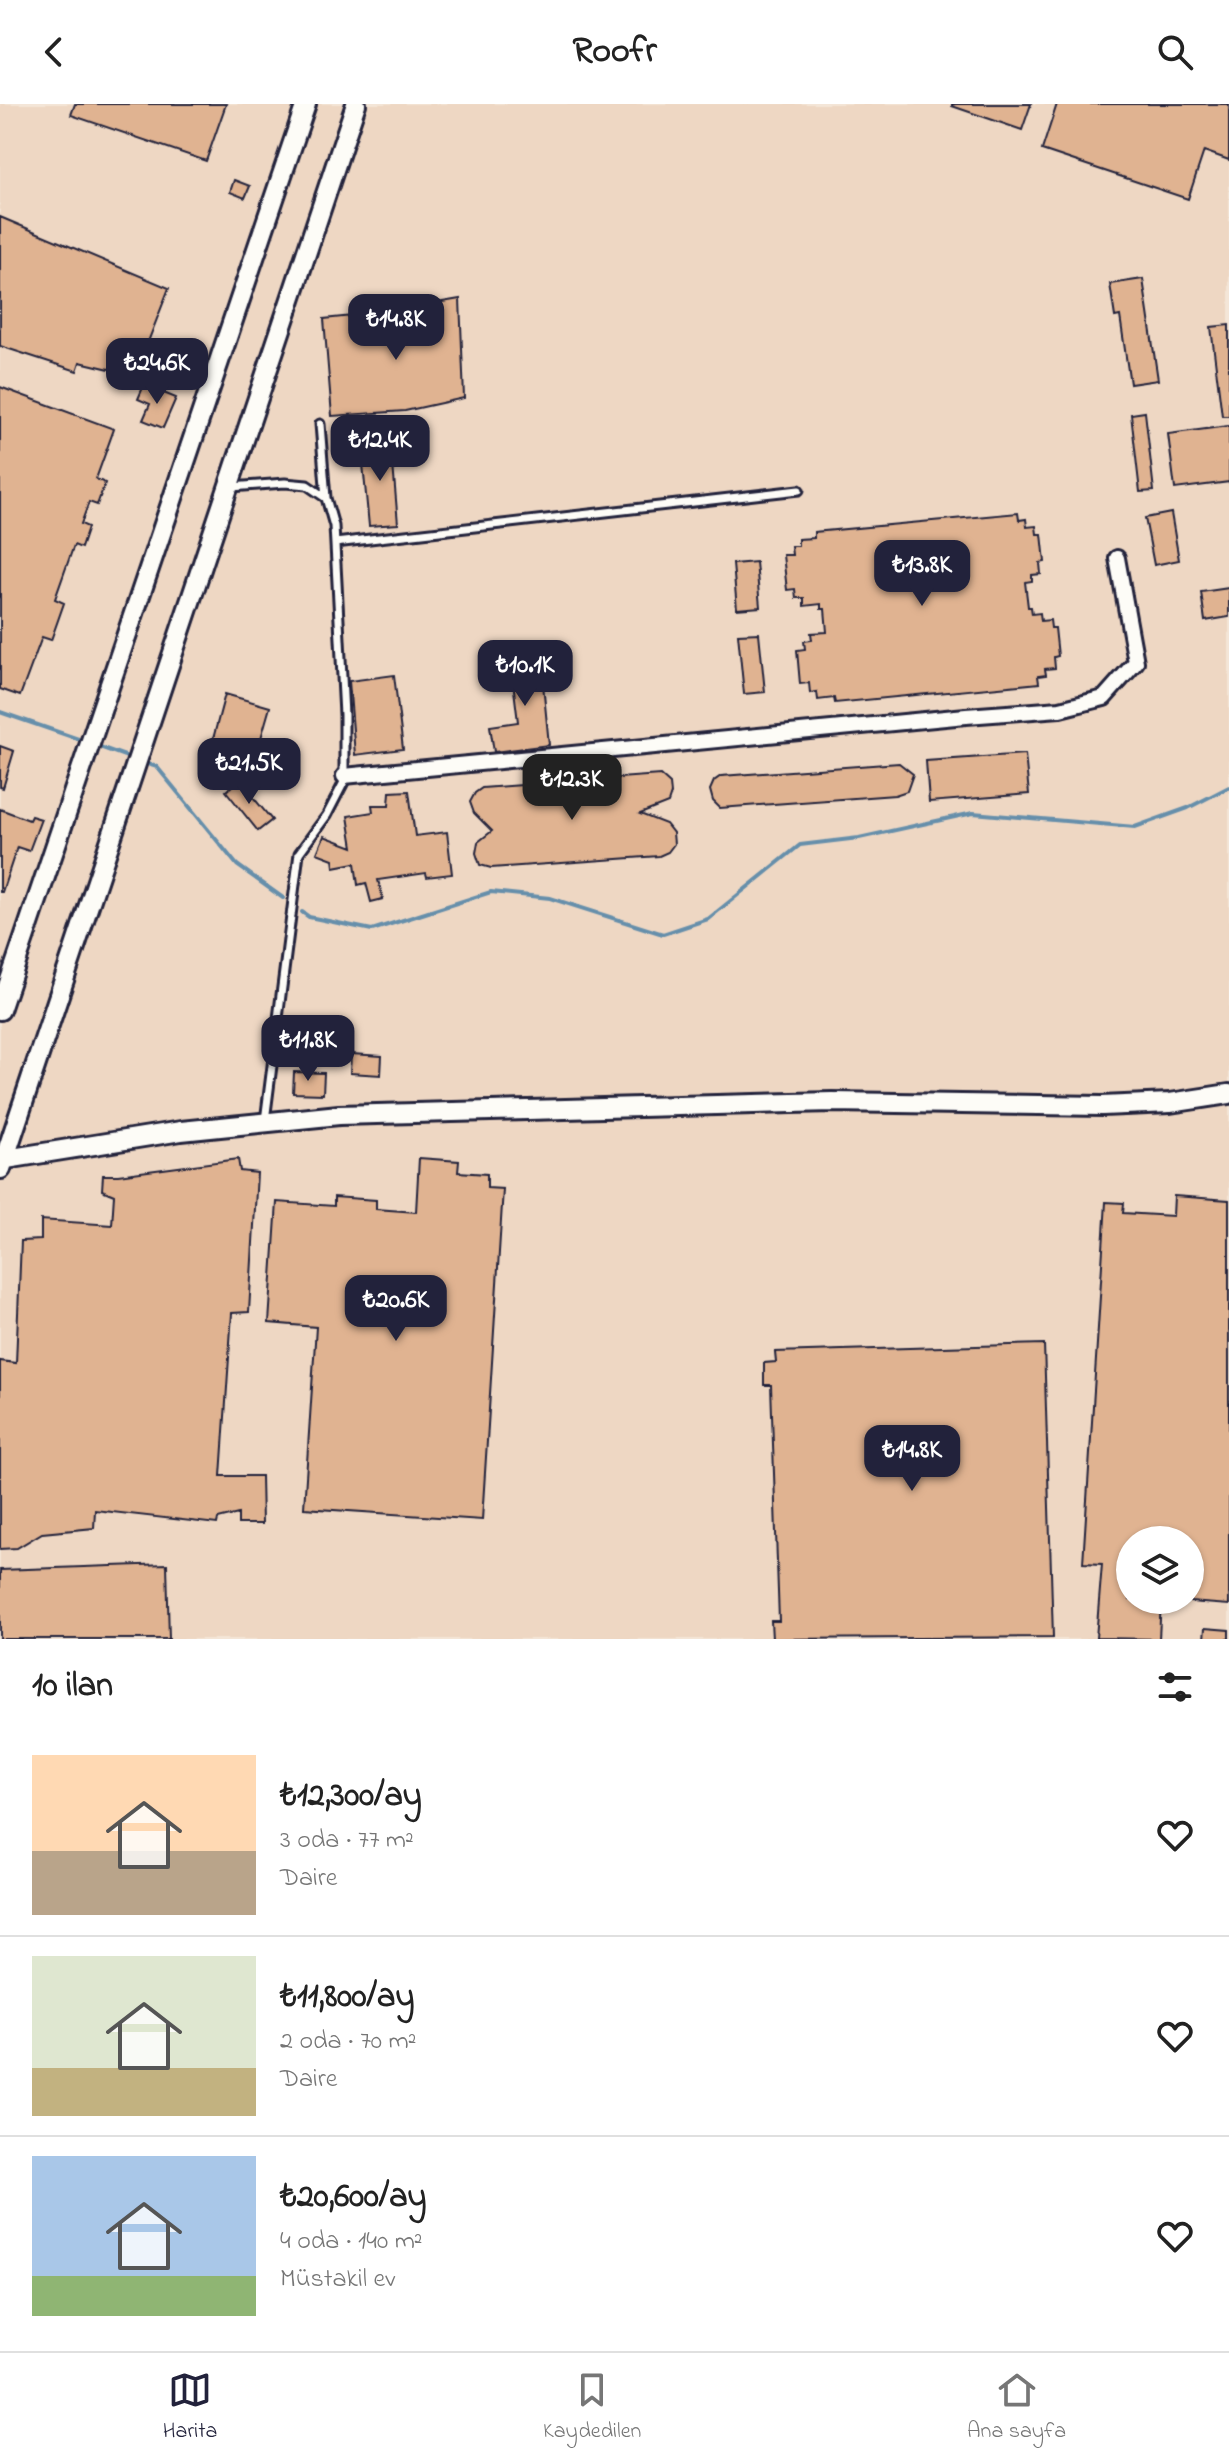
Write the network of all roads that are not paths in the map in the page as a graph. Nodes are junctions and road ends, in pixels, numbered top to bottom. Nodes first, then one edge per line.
1 (306, 104) edge
2 (356, 104) edge
3 (320, 424) dead end
4 (228, 487) junction
5 (799, 490) dead end
6 (326, 498) junction
7 (335, 543) junction
8 (1117, 558) dead end
9 (344, 776) junction
10 (0, 1010) edge
11 (1229, 1094) edge
12 (264, 1124) junction
13 (1, 1163) edge

1 - 10 street
2 - 4 street
3 - 6 lane
4 - 6 lane
4 - 13 street
5 - 7 lane
6 - 7 lane
7 - 9 lane
8 - 9 street
9 - 12 lane
11 - 12 street
12 - 13 street

